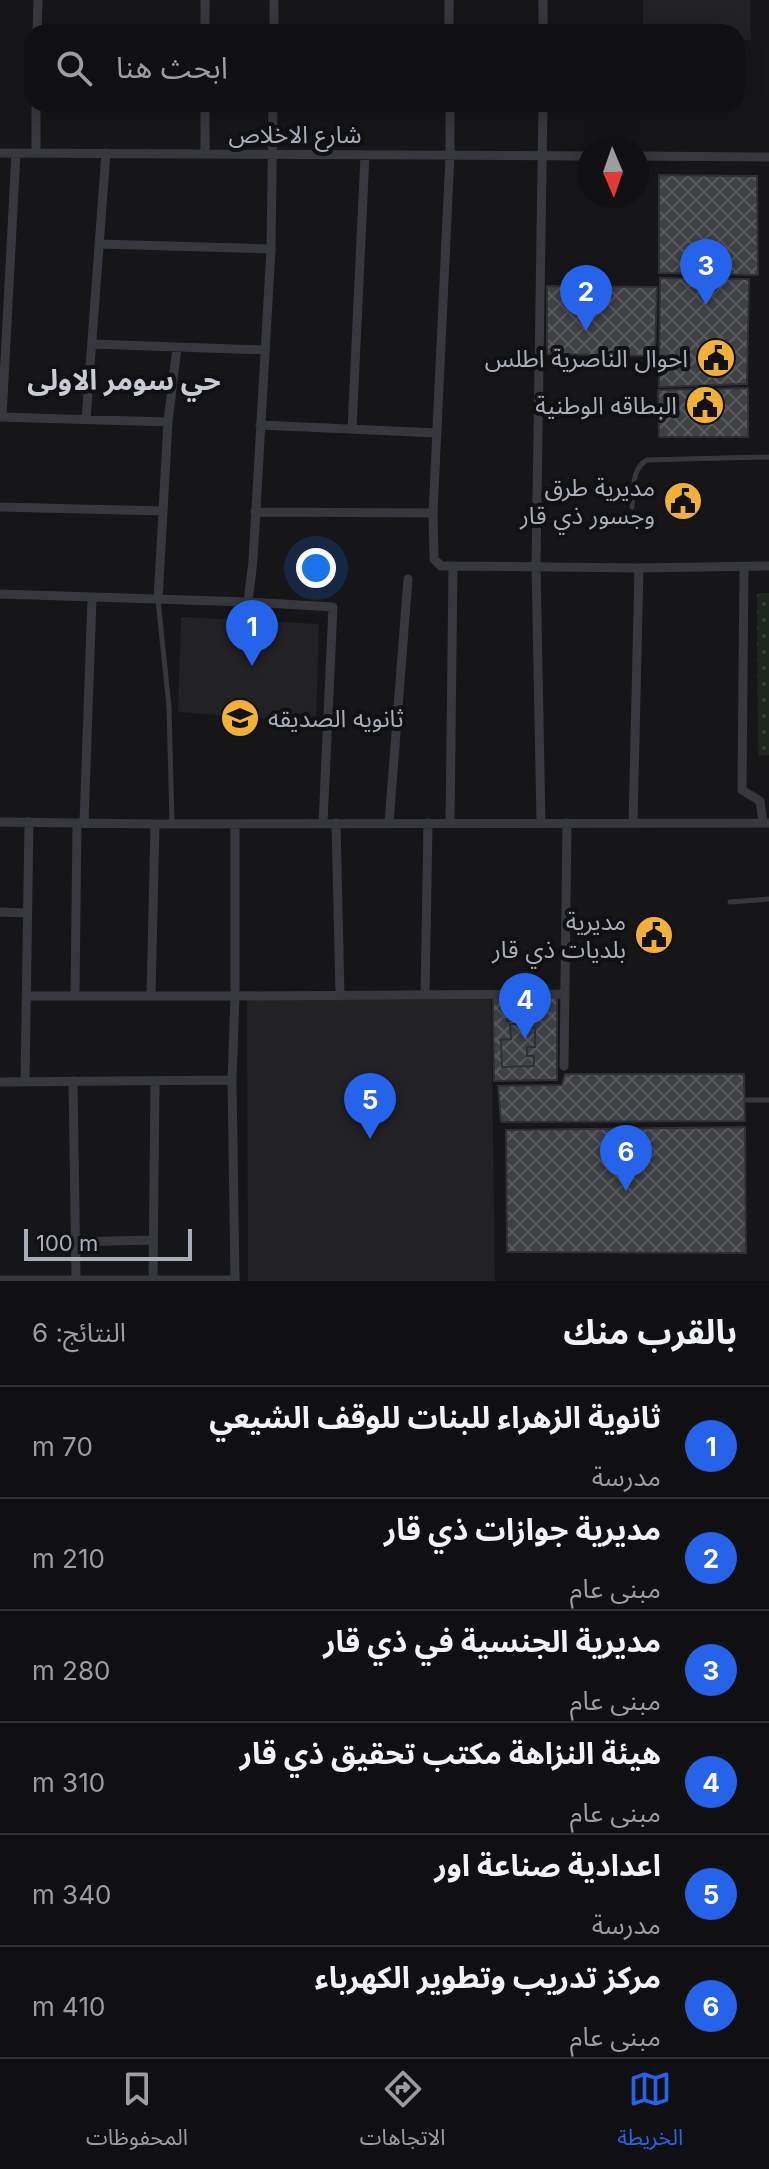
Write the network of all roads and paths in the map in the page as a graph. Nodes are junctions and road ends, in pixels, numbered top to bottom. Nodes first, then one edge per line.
1 (38, 0) edge
2 (205, 0) edge
3 (274, 0) edge
4 (449, 0) edge
5 (543, 0) edge
6 (37, 24) edge
7 (205, 24) edge
8 (274, 24) edge
9 (449, 24) edge
10 (543, 24) edge
11 (36, 112) edge
12 (205, 112) edge
13 (273, 112) edge
14 (450, 112) edge
15 (543, 112) edge
16 (0, 153) edge
17 (16, 153) junction
18 (36, 153) junction
19 (106, 153) junction
20 (205, 154) junction
21 (272, 154) junction
22 (365, 155) junction
23 (450, 155) junction
24 (543, 156) junction
25 (577, 156) edge
26 (649, 156) edge
27 (769, 157) edge
28 (99, 244) junction
29 (271, 249) junction
30 (92, 344) junction
31 (177, 347) junction
32 (265, 350) junction
33 (1, 417) edge
34 (86, 420) junction
35 (168, 422) junction
36 (260, 425) junction
37 (352, 429) junction
38 (437, 433) junction
39 (769, 457) edge
40 (0, 507) edge
41 (632, 507) dead end
42 (163, 511) junction
43 (255, 512) junction
44 (433, 513) junction
45 (453, 566) junction
46 (536, 566) junction
47 (769, 566) edge
48 (744, 567) junction
49 (639, 568) junction
50 (408, 579) dead end
51 (0, 594) edge
52 (92, 598) junction
53 (158, 600) junction
54 (248, 602) junction
55 (0, 822) edge
56 (29, 822) junction
57 (81, 823) junction
58 (323, 823) junction
59 (336, 823) junction
60 (389, 823) junction
61 (428, 823) junction
62 (450, 823) junction
63 (541, 823) junction
64 (567, 823) junction
65 (633, 823) junction
66 (766, 823) edge
67 (155, 824) junction
68 (172, 824) junction
69 (235, 824) junction
70 (769, 899) edge
71 (730, 902) dead end
72 (0, 912) edge
73 (27, 913) junction
74 (564, 994) junction
75 (75, 995) junction
76 (425, 995) junction
77 (26, 996) junction
78 (151, 996) junction
79 (235, 996) junction
80 (340, 996) junction
81 (564, 1066) dead end
82 (232, 1080) junction
83 (73, 1081) junction
84 (155, 1081) junction
85 (0, 1082) edge
86 (25, 1082) junction
87 (747, 1100) dead end
88 (769, 1100) edge
89 (153, 1240) junction
90 (75, 1242) junction
91 (0, 1280) edge
92 (76, 1280) edge
93 (153, 1280) edge
94 (235, 1280) edge

1 - 6 street
2 - 7 street
3 - 8 street
4 - 9 street
5 - 10 street
11 - 18 street
12 - 20 street
13 - 21 street
14 - 23 street
15 - 24 street
16 - 17 street, شارع الاخلاص
17 - 18 street, شارع الاخلاص
17 - 33 street
18 - 19 street, شارع الاخلاص
19 - 20 street, شارع الاخلاص
19 - 28 street
20 - 21 street, شارع الاخلاص
21 - 22 street, شارع الاخلاص
21 - 29 street
22 - 23 street, شارع الاخلاص
22 - 37 street
23 - 24 street, شارع الاخلاص
23 - 38 street
24 - 25 street, شارع الاخلاص
24 - 46 street
26 - 27 street
28 - 29 street
28 - 30 street
29 - 32 street
30 - 31 street
30 - 34 street
31 - 32 street
31 - 35 street
32 - 36 street
33 - 34 street
34 - 35 street
35 - 42 street
36 - 37 street
36 - 43 street
37 - 38 street
38 - 44 street
39 - 41 lane
40 - 42 street
42 - 53 street
43 - 44 street
43 - 54 street
44 - 45 street
45 - 46 street
45 - 62 street
46 - 49 street
46 - 63 street
47 - 48 street
48 - 49 street
48 - 66 street
49 - 65 street
50 - 60 street
51 - 52 street
52 - 53 street
52 - 57 street
53 - 54 street
53 - 68 lane
54 - 58 street
55 - 56 street
56 - 57 street
56 - 73 street
57 - 67 street
57 - 75 street
58 - 59 street
58 - 69 street
59 - 60 street
59 - 80 street
60 - 61 street
61 - 62 street
61 - 76 street
62 - 63 street
63 - 64 street
64 - 65 street
64 - 74 street
65 - 66 street
67 - 68 street
67 - 78 street
68 - 69 street
69 - 79 street
70 - 71 lane
72 - 73 street
73 - 77 street
74 - 76 street
74 - 81 street
75 - 77 street
75 - 78 street
76 - 80 street
77 - 86 street
78 - 79 street
79 - 80 street
79 - 82 street
82 - 84 street
82 - 94 street
83 - 84 street
83 - 86 street
83 - 90 street
84 - 89 street
85 - 86 street
87 - 88 lane
89 - 90 street
89 - 93 street
90 - 92 street
91 - 92 street
92 - 93 street
93 - 94 street

